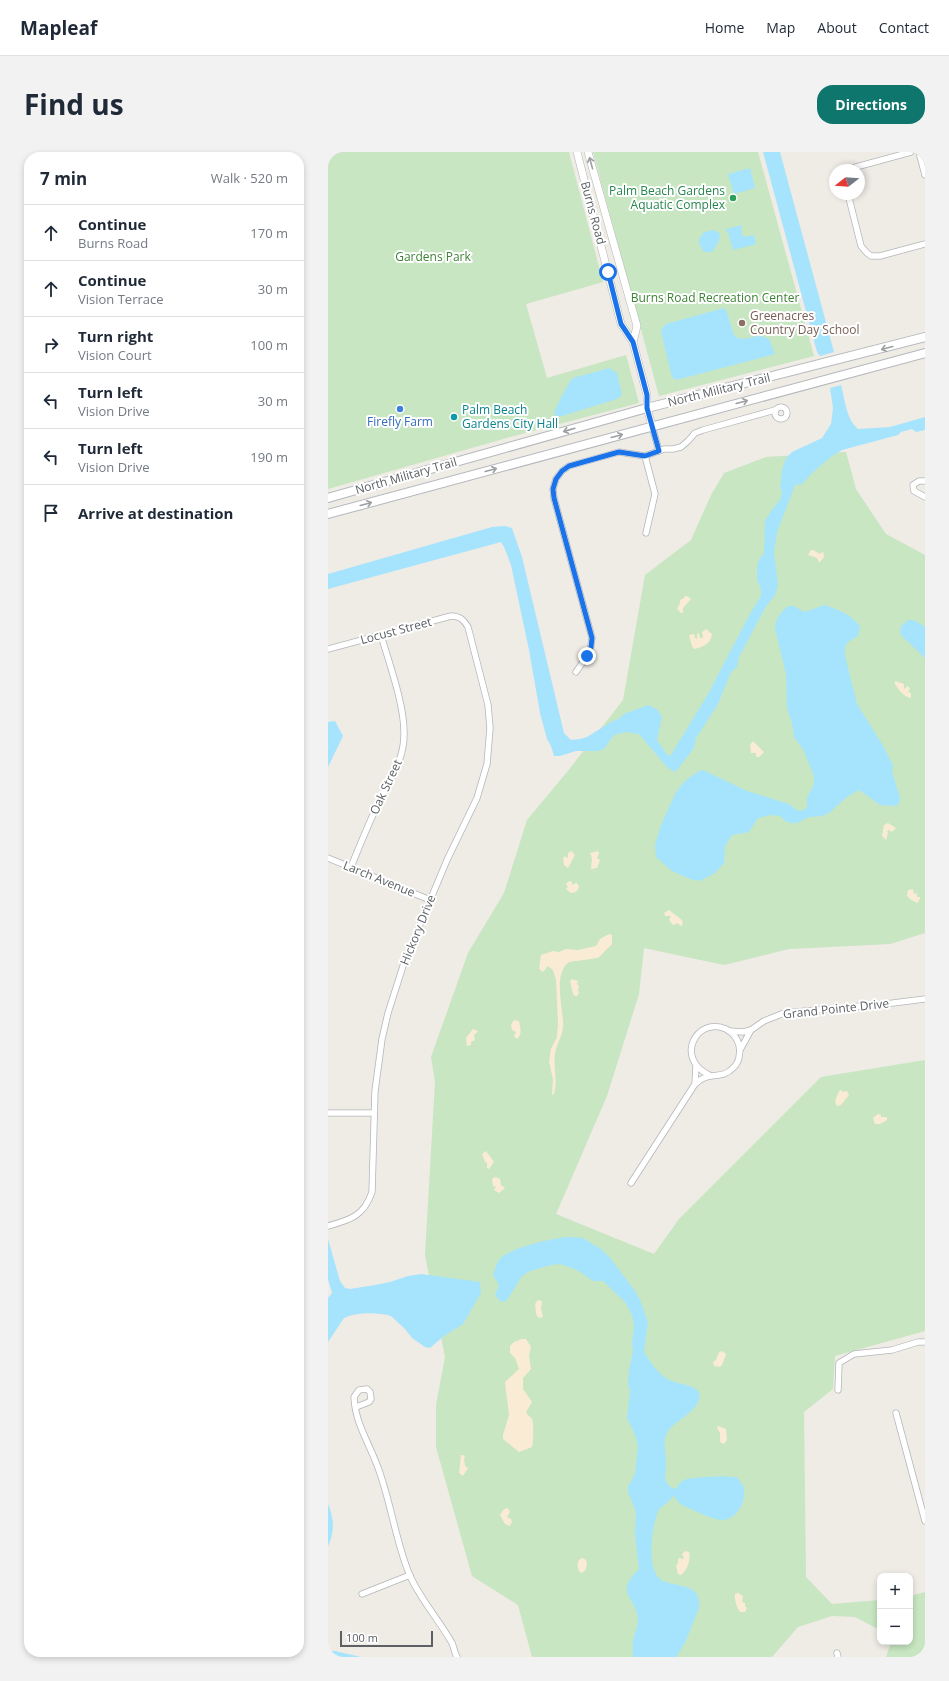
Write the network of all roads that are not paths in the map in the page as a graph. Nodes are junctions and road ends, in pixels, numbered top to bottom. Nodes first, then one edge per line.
1 (577, 152) edge
2 (588, 152) edge
3 (911, 152) edge
4 (919, 152) edge
5 (865, 165) edge
6 (925, 175) edge
7 (850, 200) edge
8 (925, 244) edge
9 (925, 337) edge
10 (633, 342) junction
11 (925, 353) edge
12 (647, 408) junction
13 (775, 410) dead end
14 (652, 426) junction
15 (659, 451) junction
16 (645, 456) junction
17 (925, 481) edge
18 (925, 497) edge
19 (328, 498) edge
20 (328, 514) edge
21 (646, 533) dead end
22 (464, 621) joint
23 (381, 634) junction
24 (328, 649) edge
25 (576, 672) dead end
26 (328, 858) edge
27 (351, 867) junction
28 (430, 900) junction
29 (925, 999) edge
30 (751, 1030) junction
31 (728, 1031) junction
32 (740, 1050) junction
33 (696, 1066) junction
34 (709, 1075) junction
35 (694, 1084) junction
36 (328, 1113) edge
37 (373, 1113) junction
38 (631, 1183) dead end
39 (328, 1226) edge
40 (925, 1342) edge
41 (838, 1390) dead end
42 (356, 1407) dead end
43 (896, 1413) dead end
44 (925, 1521) edge
45 (410, 1575) junction
46 (362, 1594) dead end
47 (455, 1656) edge

1 - 10 street, Burns Road
10 -> 2 street, Burns Road
3 - 5 street
4 - 6 street
7 - 8 street
9 -> 12 main road, North Military Trail
10 - 12 street, Burns Road
14 -> 11 main road, North Military Trail
12 - 14 street, Burns Road
12 -> 19 main road, North Military Trail
13 - 15 street
14 - 15 street
20 -> 14 main road, North Military Trail
15 - 16 street
16 - 21 street
16 - 25 street
17 - 18 street
22 - 23 street, Locust Street
22 - 28 street, Hickory Drive
23 - 24 street, Locust Street
23 - 27 street, Oak Street
26 - 27 street, Larch Avenue
27 - 28 street, Larch Avenue
28 - 37 street, Hickory Drive
29 - 30 street, Grand Pointe Drive
30 - 31 street, Grand Pointe Drive
30 - 32 street, Grand Pointe Drive
31 - 32 street
31 - 33 street, Grand Pointe Drive
32 - 34 street, Grand Pointe Drive
33 - 34 street
33 - 35 street, Grand Pointe Drive
34 - 35 street, Grand Pointe Drive
35 - 38 street, Grand Pointe Drive
36 - 37 street
37 - 39 street, Hickory Drive
40 - 41 street
42 - 45 street
43 - 44 street
45 - 46 street
45 - 47 street

